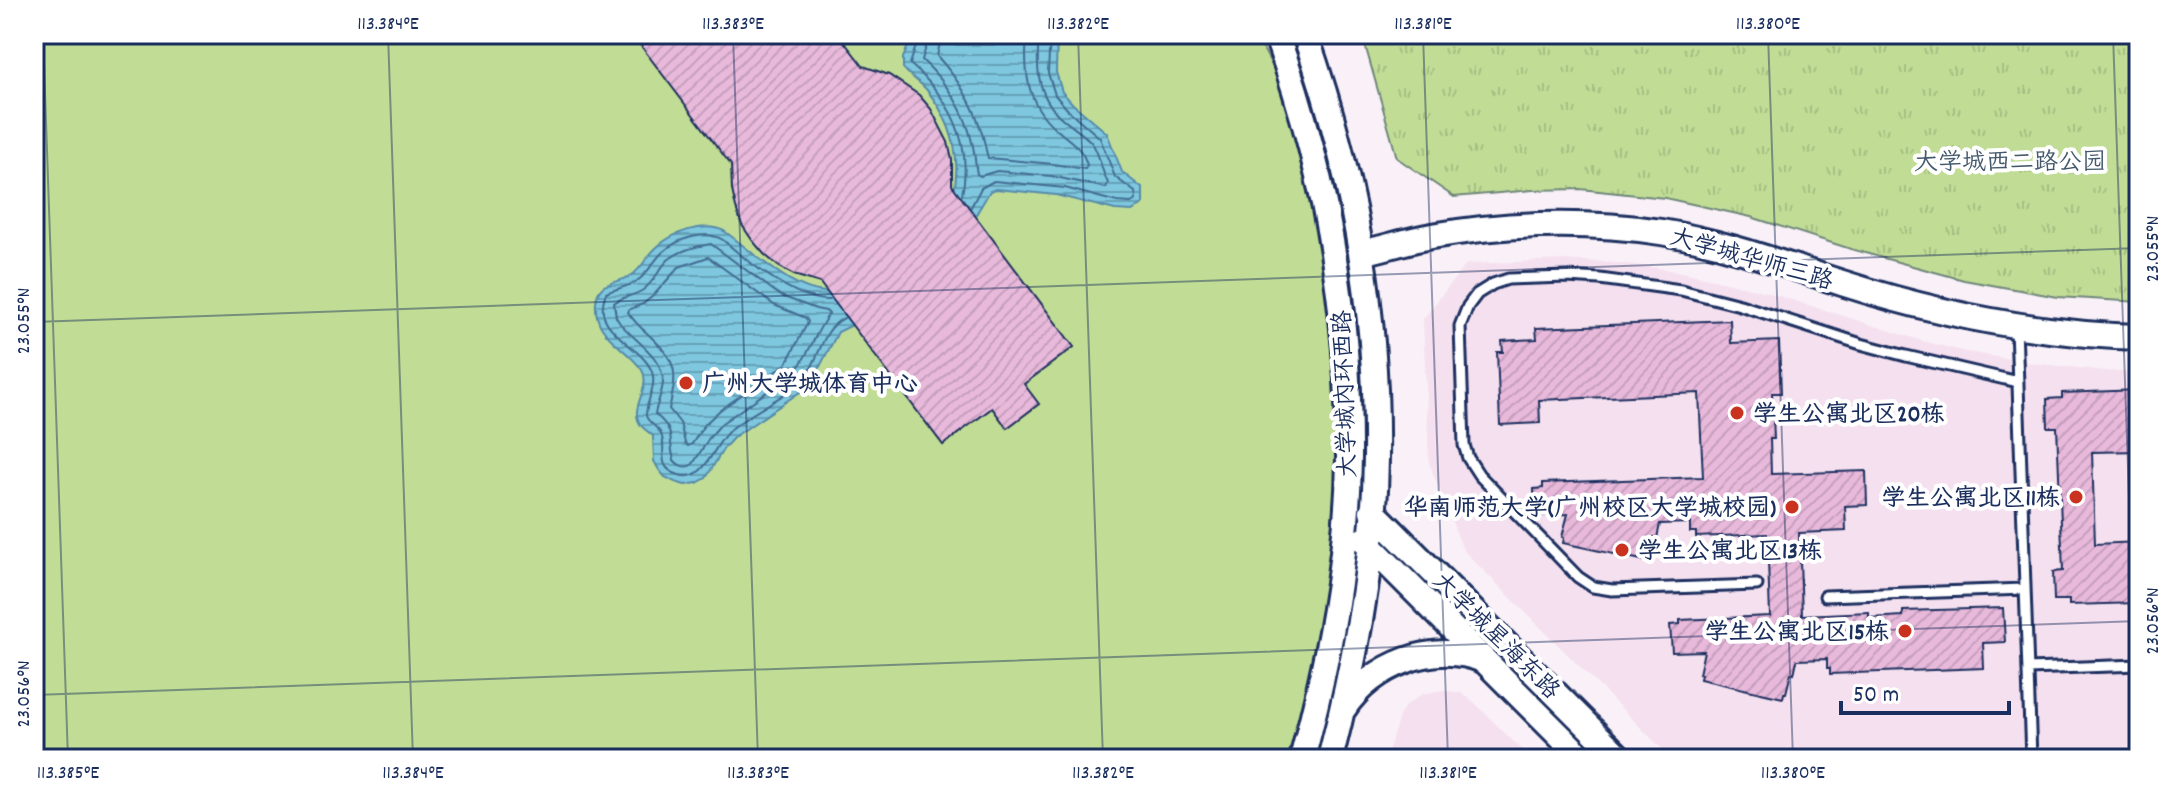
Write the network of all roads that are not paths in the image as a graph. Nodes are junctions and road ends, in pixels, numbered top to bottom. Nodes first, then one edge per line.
1 (1276, 34) edge
2 (1305, 34) edge
3 (1361, 253) junction
4 (2016, 326) junction
5 (2139, 337) edge
6 (2018, 382) junction
7 (1372, 511) junction
8 (1345, 522) junction
9 (1370, 546) junction
10 (1757, 585) dead end
11 (2025, 589) junction
12 (1825, 596) dead end
13 (1485, 661) junction
14 (2139, 665) edge
15 (2028, 669) junction
16 (1343, 710) junction
17 (1302, 759) edge
18 (1330, 759) edge
19 (1583, 759) edge
20 (1621, 759) edge
21 (2031, 759) edge

1 - 8 main road, 大学城内环西路
2 - 3 main road, 大学城内环西路
3 - 4 main road, 大学城华师三路
3 - 7 main road, 大学城内环西路
4 - 5 main road, 大学城华师三路
4 - 6 lane
6 - 10 lane
6 - 11 lane
7 - 9 main road, 大学城内环西路
7 - 20 main road, 大学城星海东路
8 - 9 main road, 大学城星海东路
8 - 17 main road, 大学城内环西路
9 - 13 main road, 大学城星海东路
9 - 16 main road, 大学城内环西路
11 - 12 lane
11 - 15 lane
13 - 16 main road
13 - 19 main road, 大学城星海东路
14 - 15 lane
15 - 21 lane
16 - 18 main road, 大学城内环西路

